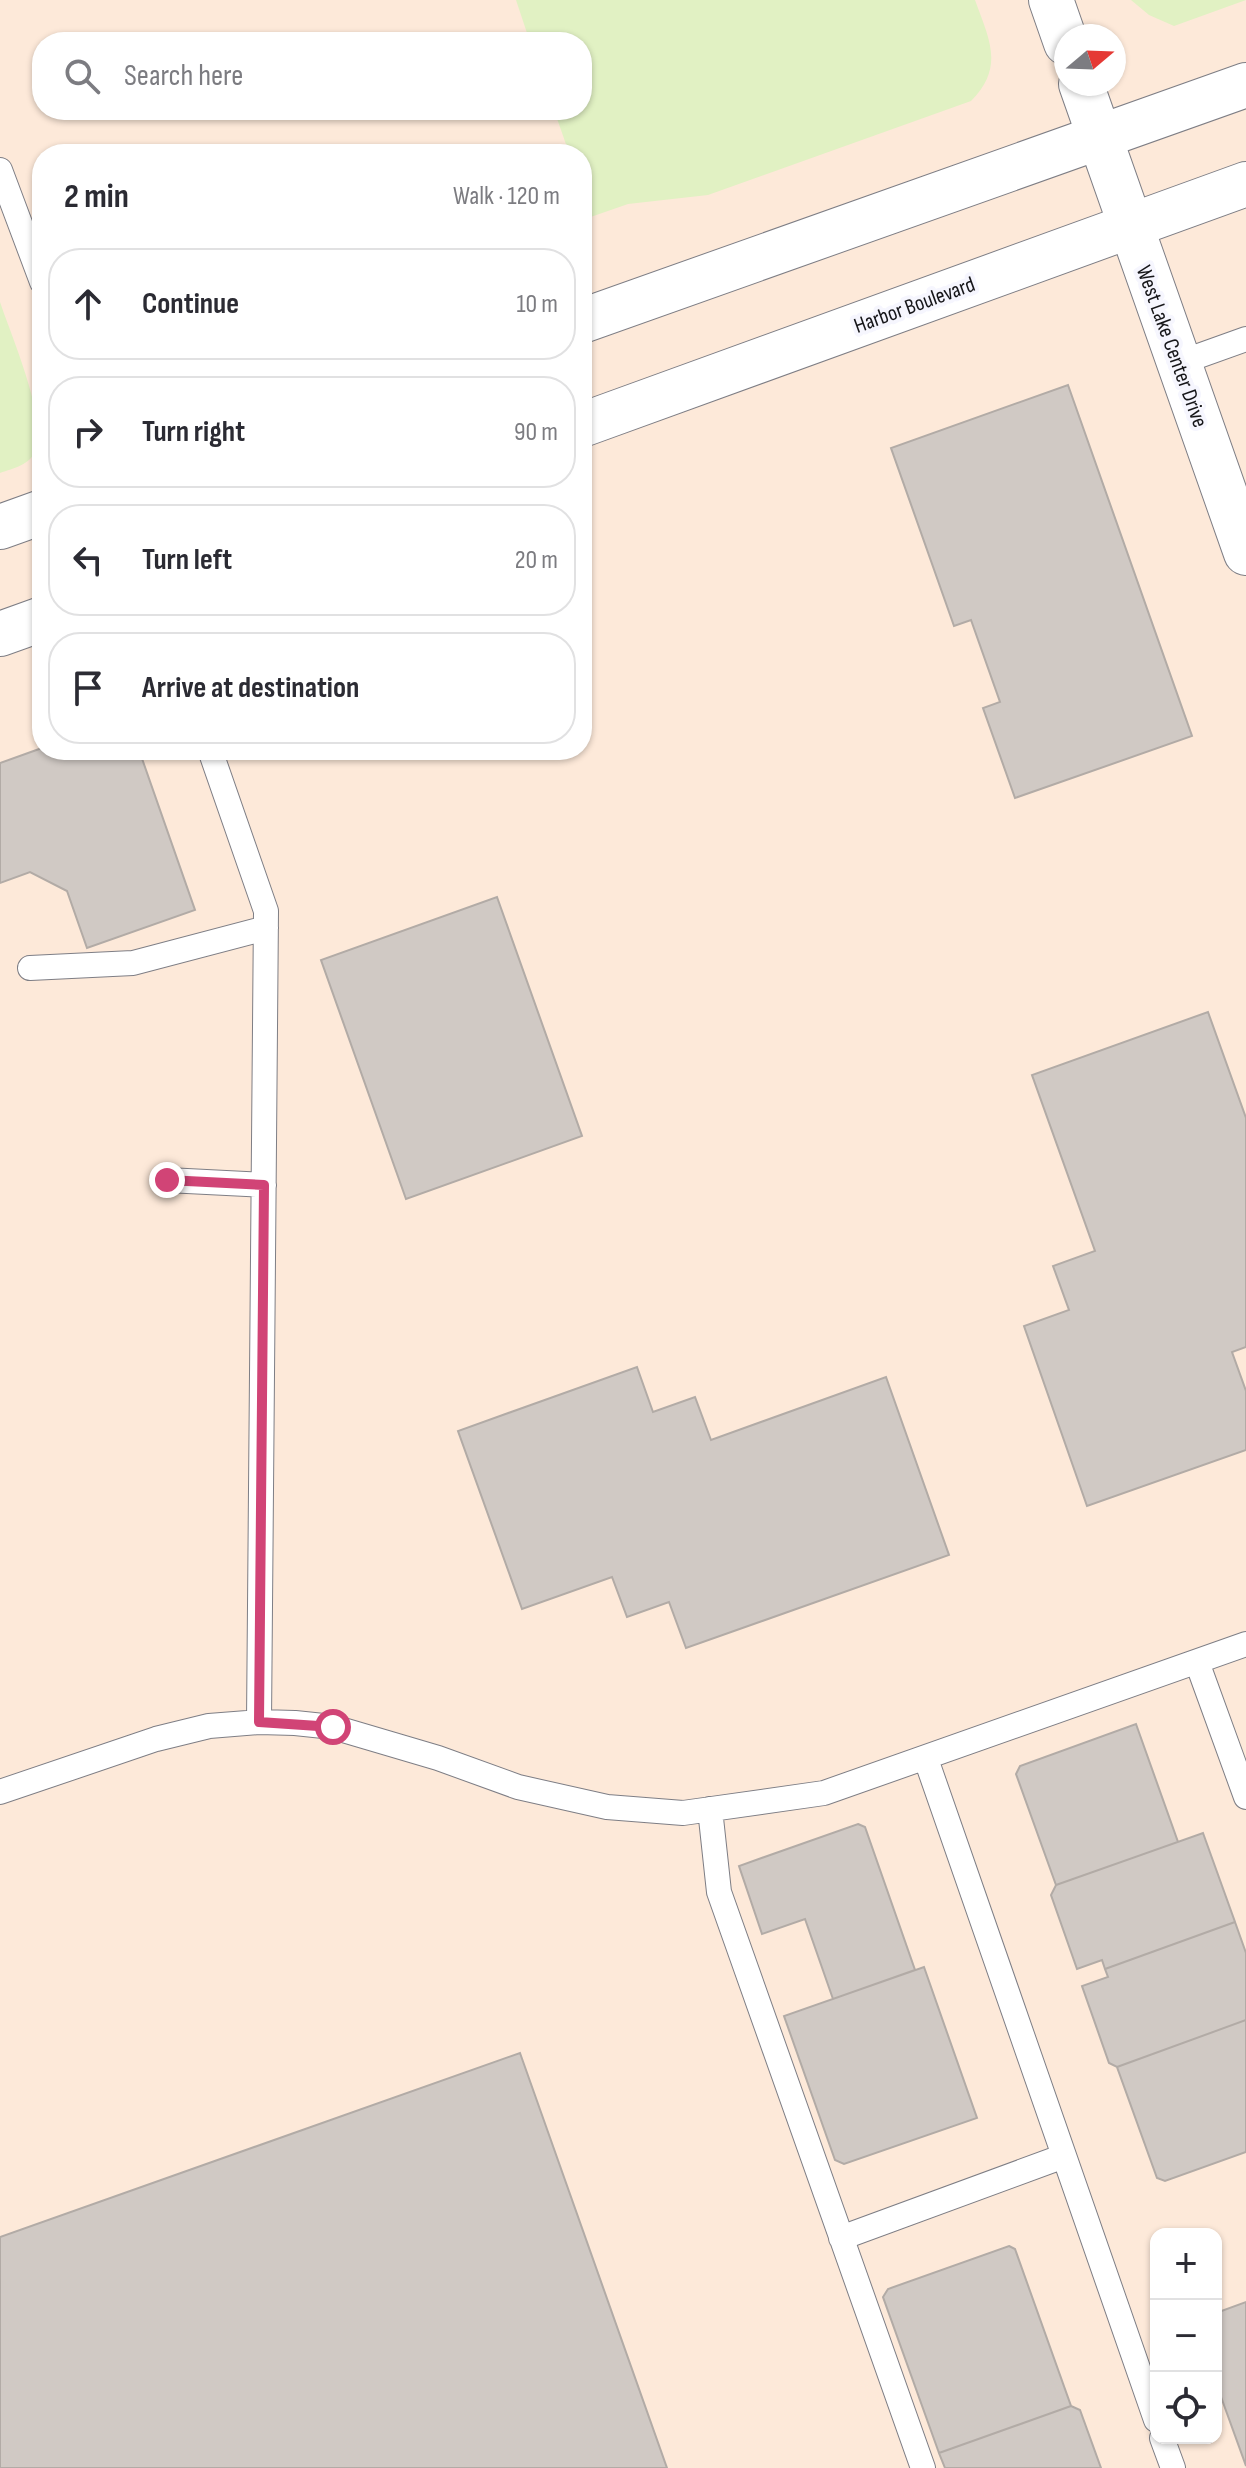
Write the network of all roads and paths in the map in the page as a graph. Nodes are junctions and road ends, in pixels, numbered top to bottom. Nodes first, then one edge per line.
1 (1051, 0) edge
2 (1059, 24) edge
3 (1246, 85) edge
4 (1085, 96) edge
5 (1100, 138) junction
6 (0, 170) edge
7 (1246, 184) edge
8 (1129, 225) junction
9 (32, 255) edge
10 (592, 317) edge
11 (1246, 339) edge
12 (1179, 363) junction
13 (592, 421) edge
14 (32, 516) edge
15 (0, 527) edge
16 (1246, 553) edge
17 (32, 623) edge
18 (0, 634) edge
19 (213, 760) edge
20 (266, 928) junction
21 (30, 968) dead end
22 (167, 1180) dead end
23 (264, 1185) junction
24 (1246, 1644) edge
25 (1197, 1662) junction
26 (259, 1722) junction
27 (926, 1759) junction
28 (0, 1792) edge
29 (1246, 1797) edge
30 (710, 1809) junction
31 (1064, 2156) junction
32 (841, 2238) junction
33 (1150, 2403) edge
34 (1164, 2444) edge
35 (923, 2468) edge
36 (1173, 2468) edge

1 - 2 main road
3 - 5 main road
4 - 5 main road, West Lake Center Drive
5 - 8 main road, West Lake Center Drive
5 - 10 main road
6 - 9 lane
7 - 8 main road, Harbor Boulevard
8 - 12 main road, West Lake Center Drive
8 - 13 main road, Harbor Boulevard
11 - 12 lane
12 - 16 main road, West Lake Center Drive
14 - 15 main road
17 - 18 main road
19 - 20 lane
20 - 21 lane
20 - 23 lane
22 - 23 lane
23 - 26 lane
24 - 25 lane
25 - 27 lane
25 - 29 lane
26 - 28 lane
26 - 30 lane
27 - 30 lane
27 - 31 lane
30 - 32 lane
31 - 32 lane
31 - 33 lane
32 - 35 lane
34 - 36 lane

